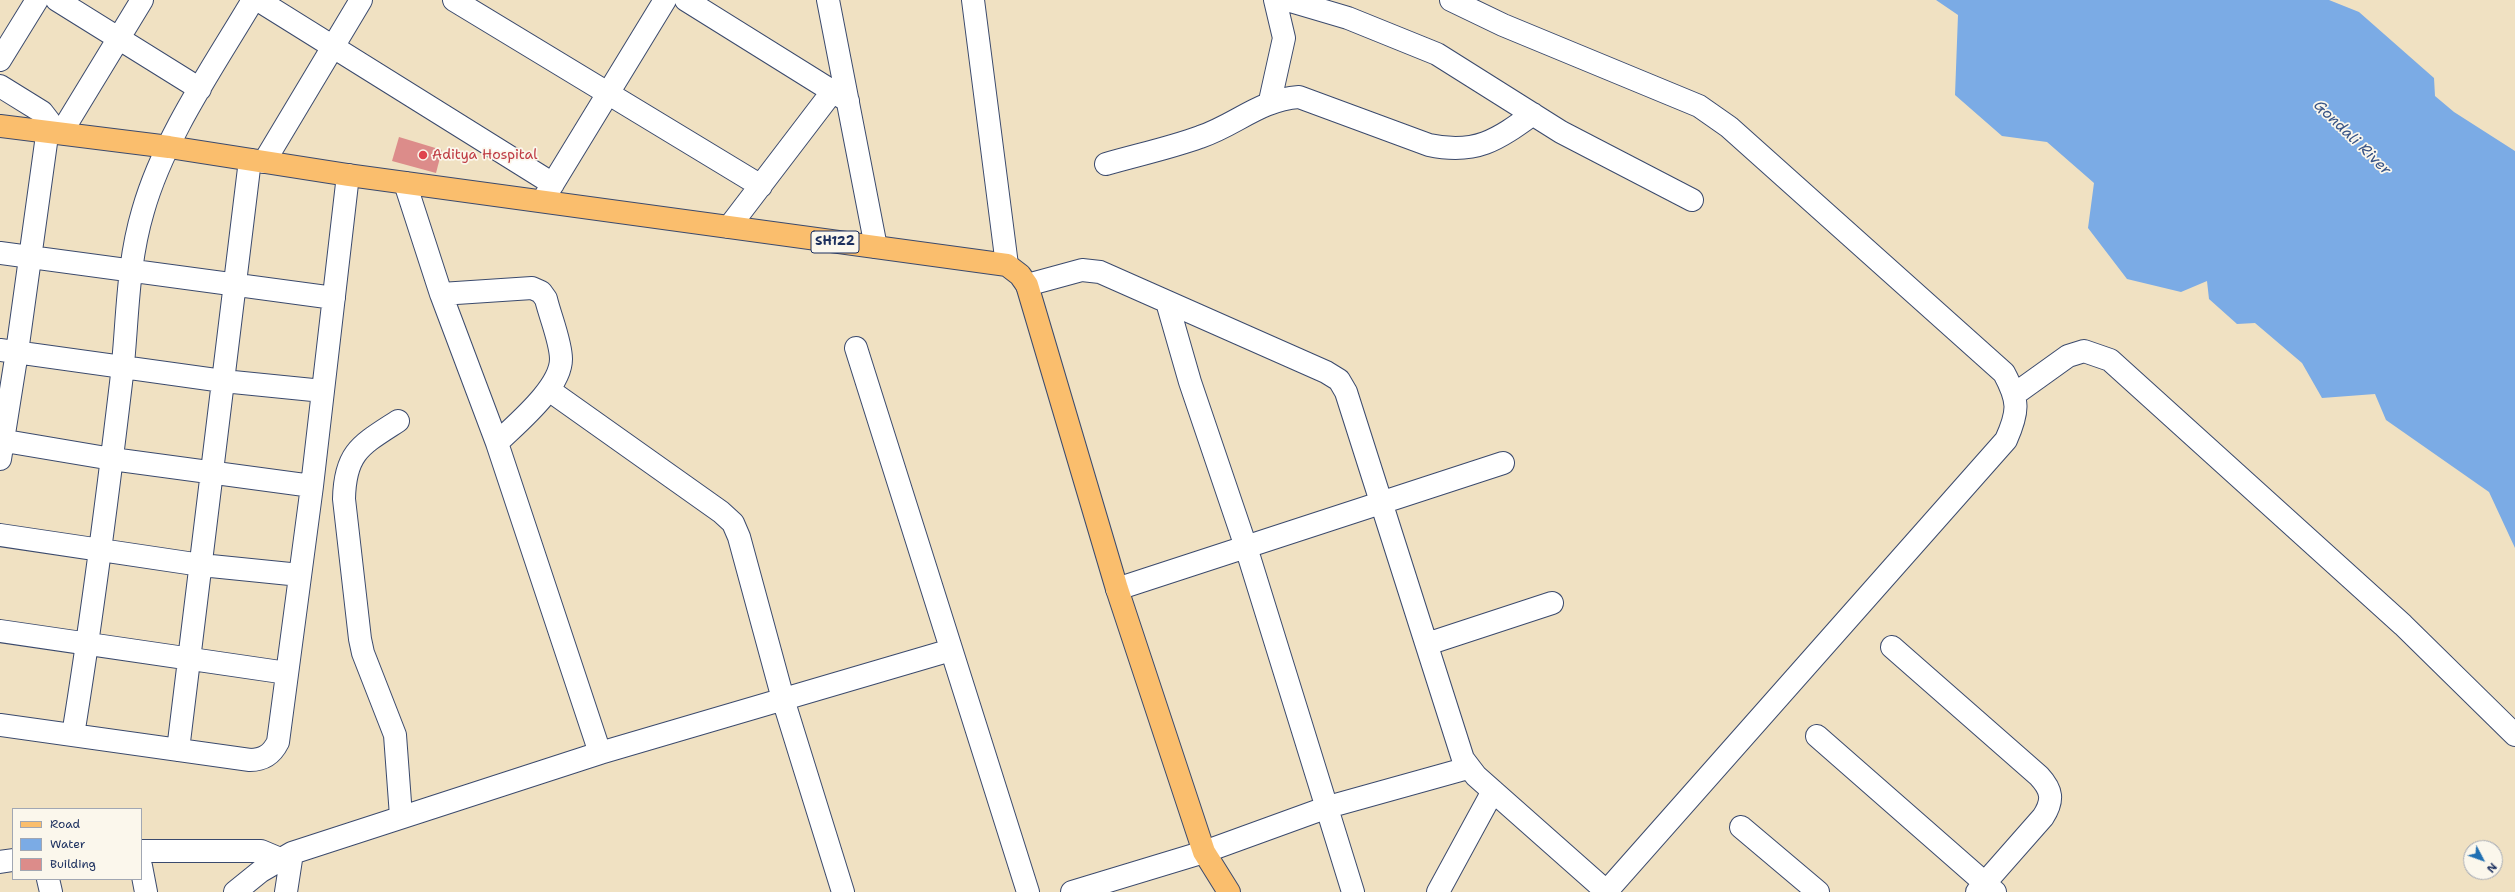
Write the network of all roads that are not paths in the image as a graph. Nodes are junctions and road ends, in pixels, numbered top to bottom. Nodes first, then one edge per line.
1 (37, 0) edge
2 (57, 0) edge
3 (142, 0) edge
4 (253, 0) edge
5 (258, 0) edge
6 (360, 0) edge
7 (454, 0) edge
8 (664, 0) edge
9 (686, 0) edge
10 (828, 0) edge
11 (973, 0) edge
12 (1275, 0) edge
13 (1287, 0) edge
14 (1452, 0) edge
15 (118, 38) junction
16 (333, 46) junction
17 (0, 60) edge
18 (0, 86) edge
19 (200, 89) junction
20 (608, 93) junction
21 (840, 96) junction
22 (1270, 101) junction
23 (1533, 114) junction
24 (0, 126) edge
25 (55, 132) junction
26 (169, 147) junction
27 (257, 161) junction
28 (1106, 164) dead end
29 (348, 175) junction
30 (405, 183) junction
31 (761, 186) junction
32 (548, 193) junction
33 (1692, 200) dead end
34 (729, 227) junction
35 (876, 248) junction
36 (0, 253) edge
37 (30, 257) junction
38 (1007, 265) junction
39 (130, 271) junction
40 (234, 285) junction
41 (1027, 285) junction
42 (441, 294) junction
43 (334, 298) junction
44 (1167, 302) junction
45 (856, 348) dead end
46 (9, 351) edge
47 (123, 366) junction
48 (223, 380) junction
49 (549, 390) junction
50 (323, 391) junction
51 (2015, 394) junction
52 (398, 421) dead end
53 (497, 443) junction
54 (1, 447) edge
55 (112, 459) junction
56 (1502, 463) dead end
57 (212, 473) junction
58 (312, 486) junction
59 (1382, 503) junction
60 (0, 535) edge
61 (1246, 547) junction
62 (101, 550) junction
63 (201, 565) junction
64 (300, 575) junction
65 (1117, 589) junction
66 (1552, 603) dead end
67 (0, 631) edge
68 (88, 644) junction
69 (1427, 644) junction
70 (1892, 647) dead end
71 (952, 650) junction
72 (189, 658) junction
73 (288, 673) junction
74 (783, 700) junction
75 (0, 725) edge
76 (73, 735) junction
77 (2515, 735) edge
78 (1817, 736) dead end
79 (178, 750) junction
80 (600, 753) junction
81 (1468, 768) junction
82 (1493, 791) junction
83 (1328, 807) junction
84 (401, 816) junction
85 (1741, 827) dead end
86 (142, 851) edge
87 (1204, 852) junction
88 (286, 856) junction
89 (12, 860) edge
90 (0, 862) edge
91 (142, 871) edge
92 (48, 880) edge
93 (1986, 889) edge
94 (51, 892) edge
95 (146, 892) edge
96 (235, 892) edge
97 (286, 892) edge
98 (843, 892) edge
99 (1028, 892) edge
100 (1072, 892) edge
101 (1229, 892) edge
102 (1353, 892) edge
103 (1438, 892) edge
104 (1606, 892) edge
105 (1818, 892) edge

1 - 17 street
2 - 15 street
3 - 15 street
4 - 19 street
5 - 16 street
6 - 16 street
7 - 20 street
8 - 20 street
9 - 21 street
10 - 21 street
11 - 38 street
12 - 22 street
13 - 23 street
14 - 51 street
15 - 19 street
15 - 25 street
16 - 27 street
16 - 32 street
18 - 25 street
19 - 26 street
20 - 31 street
20 - 32 street
21 - 31 street
21 - 35 street
22 - 23 street
22 - 28 street
23 - 33 street
24 - 25 main road, SH122
25 - 26 main road, SH122
25 - 37 street
26 - 27 main road, SH122
26 - 39 street
27 - 29 main road, SH122
27 - 40 street
29 - 30 main road, SH122
29 - 43 street
30 - 32 main road, SH122
30 - 42 street
31 - 34 street
32 - 34 main road, SH122
34 - 35 main road, SH122
35 - 38 main road, SH122
36 - 37 street
37 - 39 street
37 - 46 street
38 - 41 main road
39 - 40 street
39 - 47 street
40 - 43 street
40 - 48 street
41 - 44 street
41 - 65 main road
42 - 49 street
42 - 53 street
43 - 50 street
44 - 59 street
44 - 61 street
45 - 71 street
46 - 47 street
46 - 54 street
47 - 48 street
47 - 55 street
48 - 50 street
48 - 57 street
49 - 53 street
49 - 74 street
50 - 58 street
51 - 77 street
51 - 104 street
52 - 84 street
53 - 80 street
54 - 55 street
55 - 57 street
55 - 62 street
56 - 59 street
57 - 58 street
57 - 63 street
58 - 64 street
59 - 61 street
59 - 69 street
60 - 62 street
61 - 65 street
61 - 83 street
62 - 63 street
62 - 68 street
63 - 64 street
63 - 72 street
64 - 73 street
65 - 87 main road
66 - 69 street
67 - 68 street
68 - 72 street
68 - 76 street
69 - 81 street
70 - 93 street
71 - 74 street
71 - 99 street
72 - 73 street
72 - 79 street
73 - 79 street
74 - 80 street
74 - 98 street
75 - 76 street
76 - 79 street
78 - 93 street
80 - 84 street
81 - 82 street
81 - 83 street
82 - 103 street
82 - 104 street
83 - 87 street
83 - 102 street
84 - 88 street
85 - 105 street
86 - 88 street
87 - 100 street
87 - 101 main road
88 - 96 street
88 - 97 street
89 - 90 street
91 - 95 street
92 - 94 street

